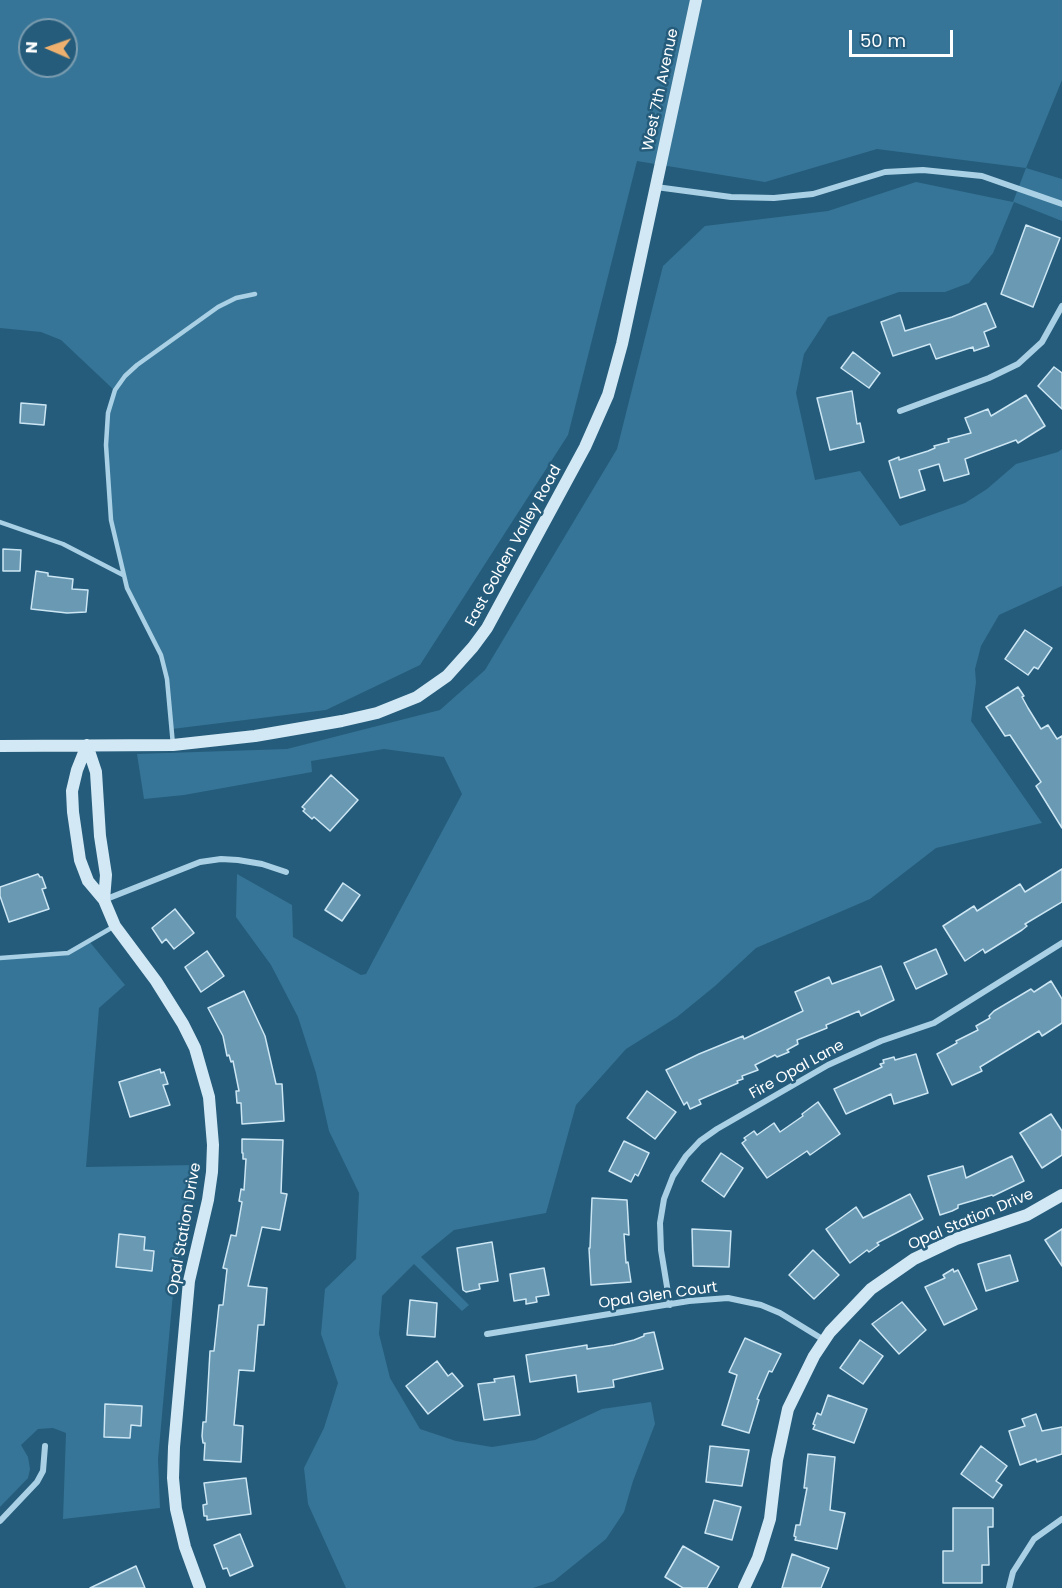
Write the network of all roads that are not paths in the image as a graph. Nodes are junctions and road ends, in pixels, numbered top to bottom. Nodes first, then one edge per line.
1 (696, 0) edge
2 (655, 187) junction
3 (1062, 204) edge
4 (255, 294) dead end
5 (1062, 306) edge
6 (900, 411) dead end
7 (0, 522) edge
8 (123, 575) junction
9 (87, 745) junction
10 (173, 745) junction
11 (0, 746) edge
12 (286, 872) dead end
13 (104, 900) junction
14 (115, 926) junction
15 (1062, 943) edge
16 (0, 958) edge
17 (1062, 1195) edge
18 (670, 1305) junction
19 (487, 1335) dead end
20 (825, 1340) junction
21 (45, 1446) dead end
22 (1062, 1519) edge
23 (0, 1521) edge
24 (200, 1588) edge
25 (744, 1588) edge
26 (1009, 1588) edge

1 - 2 street, West 7th Avenue
2 - 3 street
2 - 10 street, East Golden Valley Road
4 - 8 lane
5 - 6 street
7 - 8 lane
8 - 10 lane
9 - 10 street, East Golden Valley Road
9 - 11 street, East Golden Valley Road
9 - 13 street, Opal Station Drive
9 - 13 street, Opal Station Drive
12 - 13 street
13 - 14 street, Opal Station Drive
14 - 16 lane
14 - 24 street, Opal Station Drive
15 - 18 street, Fire Opal Lane
17 - 20 street, Opal Station Drive
18 - 19 street, Opal Glen Court
18 - 20 street, Opal Glen Court
20 - 25 street, Opal Station Drive
21 - 23 street
22 - 26 street

